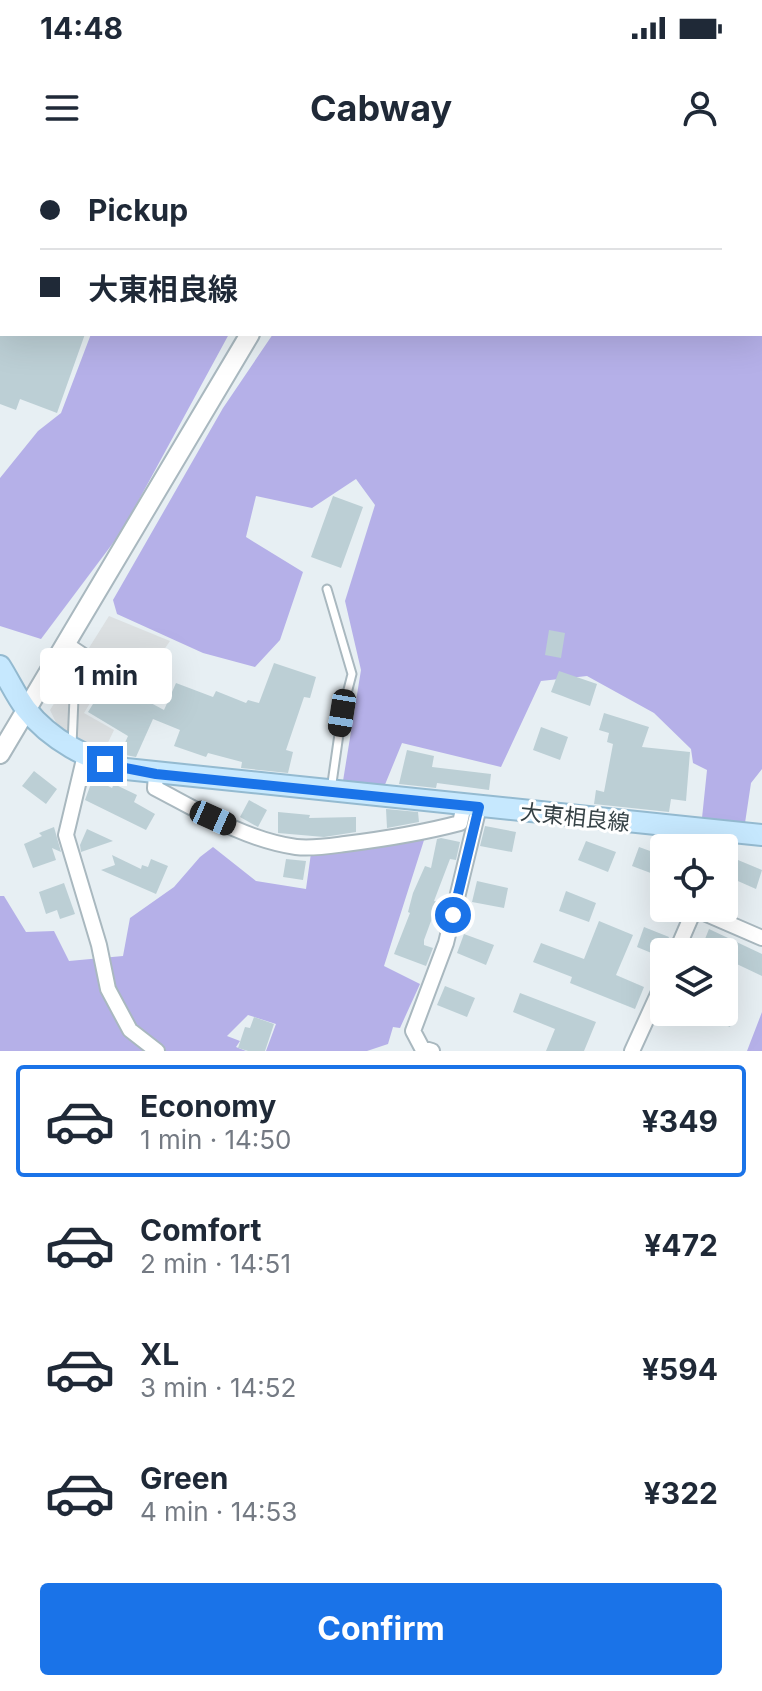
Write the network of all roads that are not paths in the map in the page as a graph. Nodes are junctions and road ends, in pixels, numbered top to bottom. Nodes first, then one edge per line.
1 (249, 336) edge
2 (327, 589) dead end
3 (67, 641) junction
4 (0, 666) edge
5 (26, 709) junction
6 (78, 751) junction
7 (0, 754) edge
8 (156, 774) junction
9 (331, 792) junction
10 (471, 806) junction
11 (681, 834) edge
12 (762, 835) edge
13 (738, 837) edge
14 (726, 922) edge
15 (762, 938) edge
16 (650, 1012) edge
17 (157, 1051) edge
18 (432, 1051) edge
19 (632, 1051) edge

1 - 3 street
2 - 9 lane
3 - 5 street
3 - 6 lane
4 - 5 main road, 大東相良線
5 - 6 main road, 大東相良線
5 - 7 street
6 - 8 main road, 大東相良線
6 - 17 street
8 - 9 main road, 大東相良線
8 - 10 street
9 - 10 main road, 大東相良線
10 - 11 main road, 大東相良線
10 - 18 street
12 - 13 main road, 大東相良線
14 - 15 street
16 - 19 street

